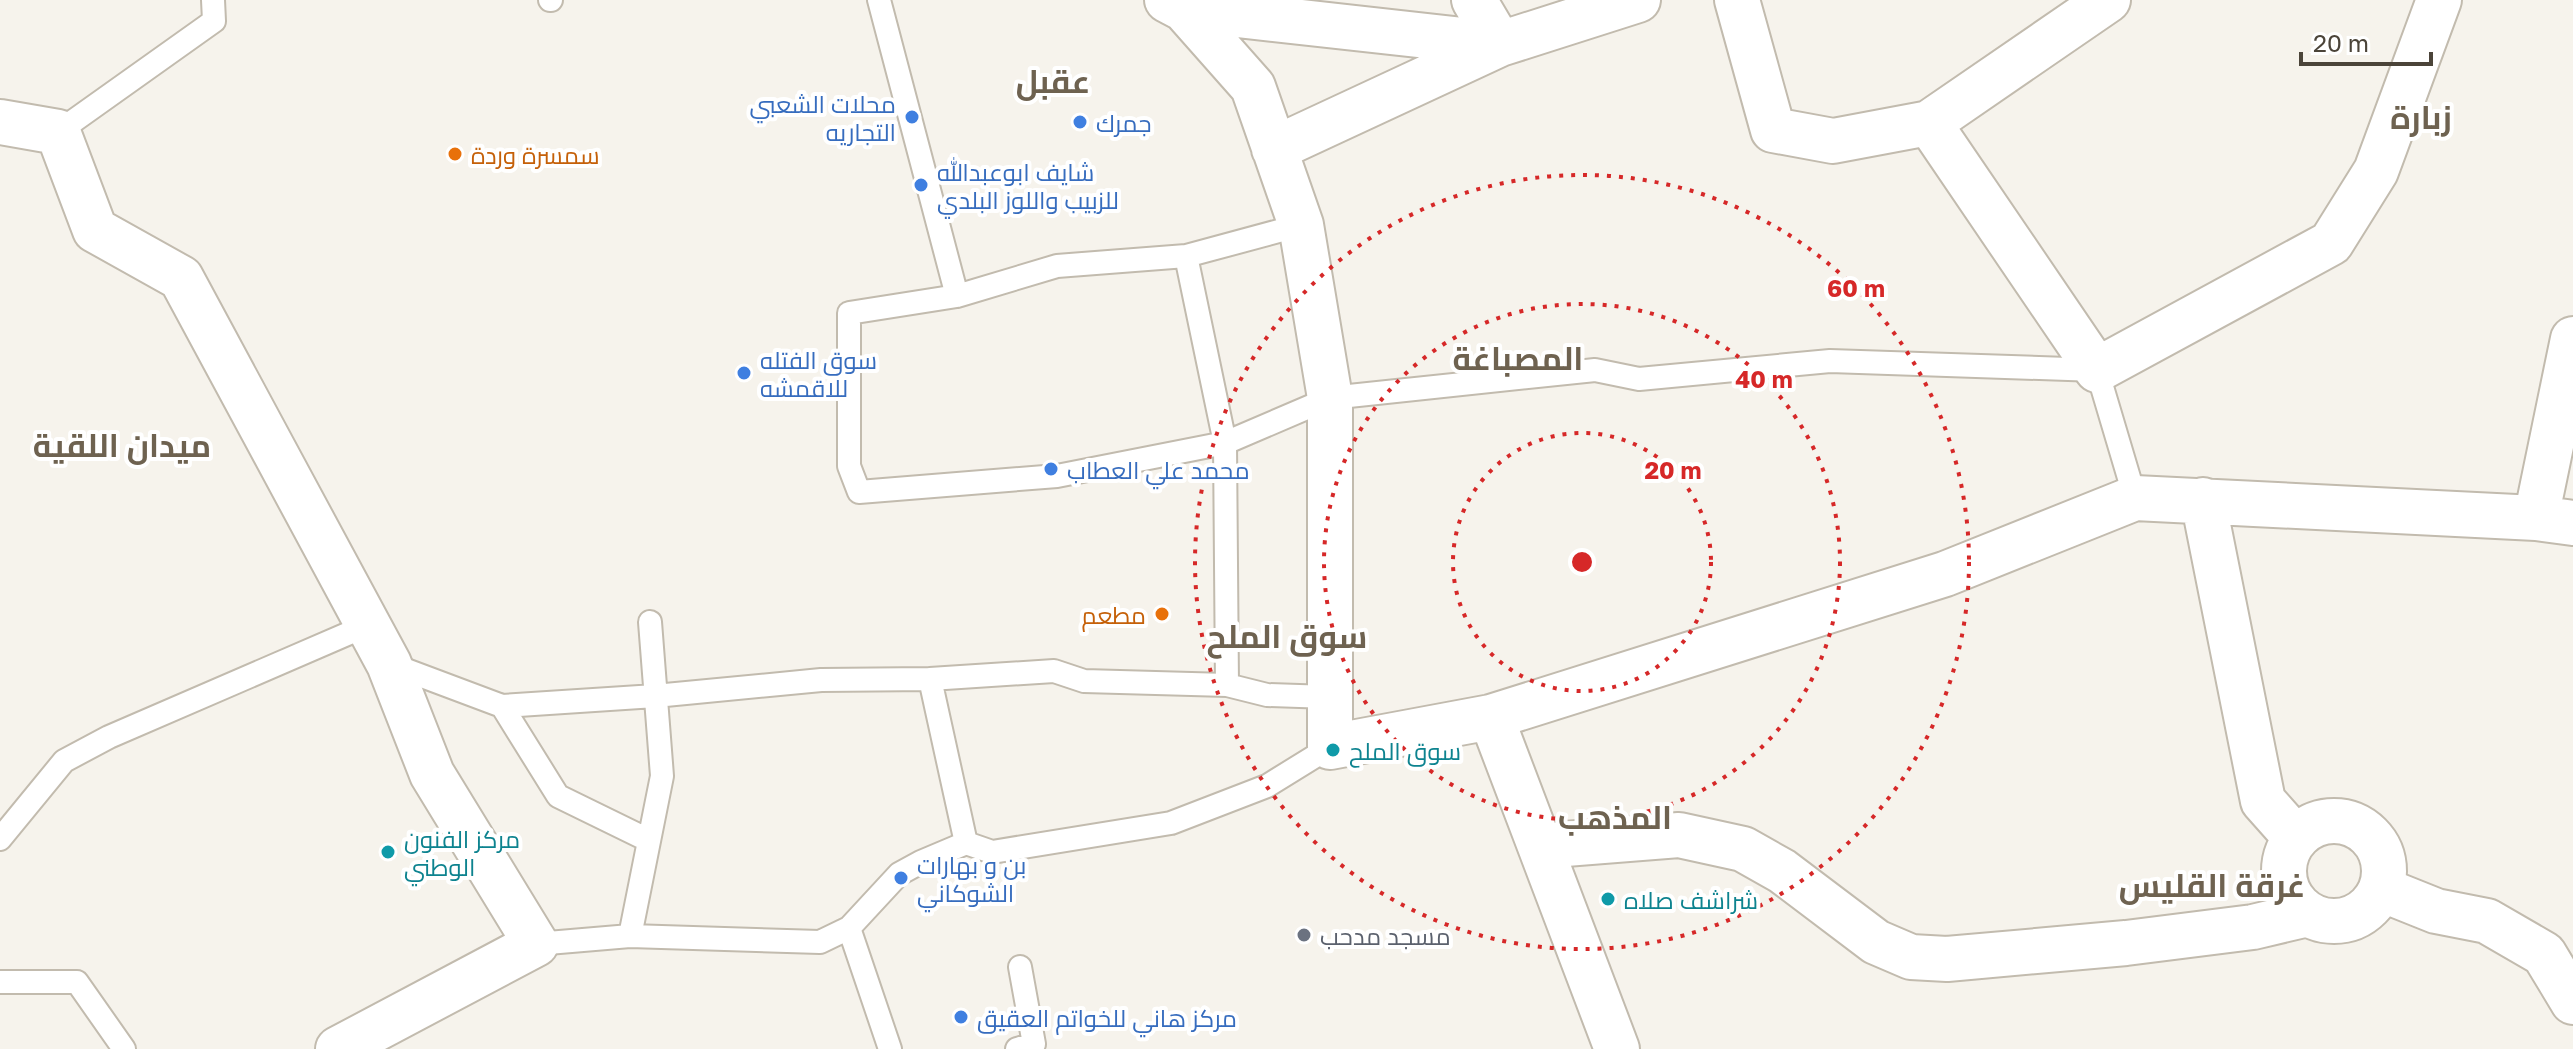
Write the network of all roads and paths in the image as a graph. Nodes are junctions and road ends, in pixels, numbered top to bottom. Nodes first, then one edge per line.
1 (213, 0) edge
2 (879, 0) edge
3 (1474, 0) edge
4 (1638, 0) edge
5 (1737, 0) edge
6 (2108, 0) edge
7 (2439, 0) edge
8 (1175, 5) edge
9 (1500, 44) junction
10 (0, 122) edge
11 (1929, 123) junction
12 (58, 132) junction
13 (1274, 149) junction
14 (1301, 225) junction
15 (1186, 256) junction
16 (957, 296) junction
17 (2573, 339) edge
18 (2097, 370) junction
19 (1330, 398) junction
20 (1225, 443) junction
21 (2135, 498) junction
22 (2203, 500) junction
23 (2554, 521) edge
24 (650, 622) dead end
25 (368, 625) junction
26 (389, 664) junction
27 (930, 679) junction
28 (1227, 685) junction
29 (655, 696) junction
30 (1329, 697) junction
31 (502, 706) junction
32 (1491, 717) junction
33 (1330, 747) junction
34 (2295, 837) junction
35 (0, 839) edge
36 (648, 840) junction
37 (966, 843) junction
38 (1540, 846) junction
39 (2381, 889) junction
40 (2308, 914) junction
41 (849, 928) junction
42 (630, 936) junction
43 (536, 944) junction
44 (1020, 967) dead end
45 (0, 982) edge
46 (2573, 1002) edge
47 (124, 1049) edge
48 (338, 1049) edge
49 (890, 1049) edge
50 (1017, 1049) edge
51 (1617, 1049) edge

1 - 12 lane
2 - 16 lane
3 - 9 street
4 - 9 street
5 - 11 street
6 - 11 street
7 - 18 street
8 - 9 street
8 - 13 street
9 - 13 street
10 - 12 street
11 - 18 street
12 - 25 street
13 - 14 street
14 - 15 lane
14 - 19 street
15 - 16 lane
15 - 20 lane
16 - 20 lane
17 - 23 street
18 - 19 lane
18 - 21 lane
19 - 20 lane
19 - 30 street
20 - 28 lane
21 - 22 street
21 - 32 street
22 - 23 street
22 - 34 street
24 - 29 lane
25 - 26 street
25 - 35 lane
26 - 31 lane
26 - 43 street
27 - 28 lane
27 - 29 lane
27 - 37 lane
28 - 30 lane
29 - 31 lane
29 - 36 lane
30 - 33 street
31 - 36 lane
32 - 33 street
32 - 38 street
33 - 37 lane
34 - 39 street
34 - 40 street
36 - 42 lane
37 - 41 lane
38 - 40 street
38 - 51 street
39 - 40 street
39 - 46 street
41 - 42 lane
41 - 49 lane
42 - 43 lane
43 - 48 street
44 - 50 lane
45 - 47 lane

